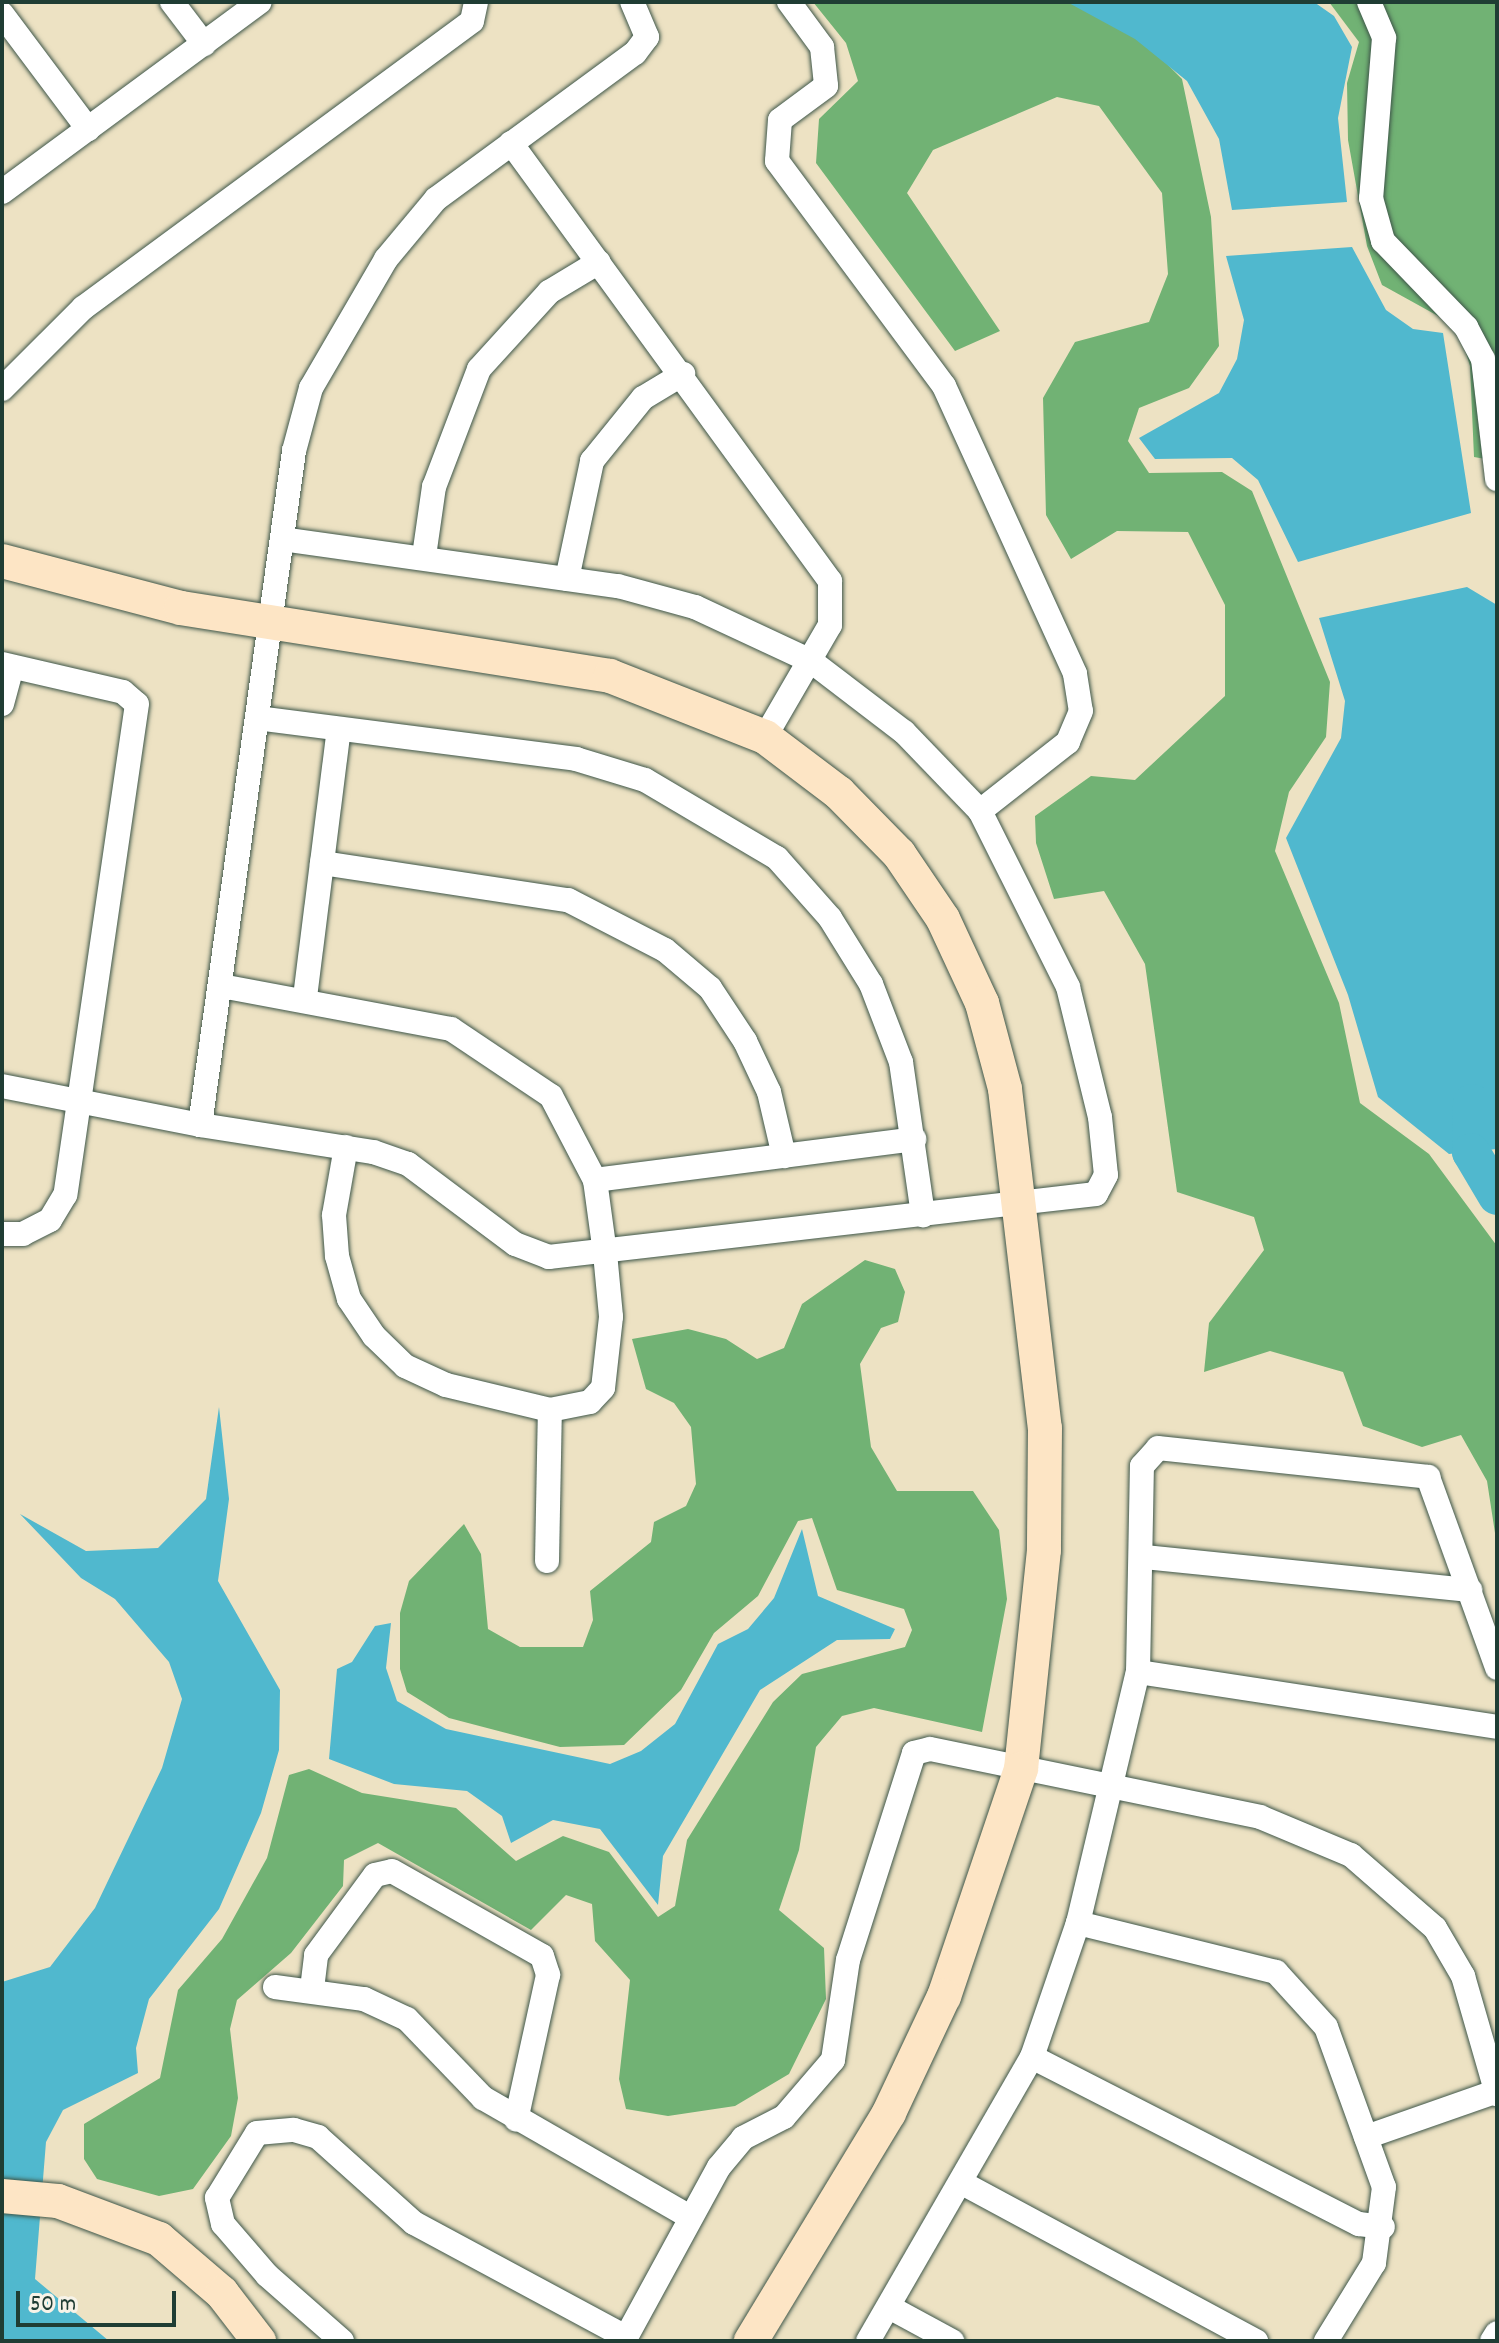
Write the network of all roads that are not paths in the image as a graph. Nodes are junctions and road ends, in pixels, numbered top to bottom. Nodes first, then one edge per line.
1 (172, 2) edge
2 (260, 2) edge
3 (476, 2) edge
4 (632, 2) edge
5 (789, 2) edge
6 (1369, 2) edge
7 (2, 14) edge
8 (204, 44) junction
9 (88, 129) junction
10 (511, 143) junction
11 (2, 192) edge
12 (599, 262) junction
13 (683, 374) junction
14 (2, 389) edge
15 (1497, 479) edge
16 (282, 539) junction
17 (424, 556) junction
18 (2, 561) edge
19 (567, 579) junction
20 (268, 622) junction
21 (811, 661) junction
22 (7, 666) edge
23 (2, 704) edge
24 (257, 718) junction
25 (339, 729) junction
26 (765, 737) junction
27 (980, 811) junction
28 (322, 863) junction
29 (221, 986) junction
30 (305, 997) junction
31 (2, 1086) edge
32 (78, 1103) junction
33 (200, 1125) junction
34 (914, 1139) junction
35 (346, 1147) junction
36 (784, 1156) junction
37 (595, 1180) junction
38 (1019, 1203) junction
39 (923, 1215) junction
40 (2, 1234) edge
41 (605, 1253) junction
42 (550, 1410) junction
43 (1144, 1557) junction
44 (547, 1561) dead end
45 (1470, 1590) junction
46 (1497, 1668) edge
47 (1138, 1672) junction
48 (1497, 1727) edge
49 (1021, 1769) junction
50 (1114, 1788) junction
51 (1078, 1923) junction
52 (275, 1987) dead end
53 (312, 1989) junction
54 (1032, 2057) junction
55 (1497, 2092) edge
56 (516, 2120) junction
57 (1366, 2137) junction
58 (964, 2184) junction
59 (2, 2196) edge
60 (688, 2216) junction
61 (1383, 2227) junction
62 (889, 2307) junction
63 (1497, 2333) edge
64 (625, 2339) edge
65 (259, 2341) edge
66 (342, 2341) edge
67 (751, 2341) edge
68 (868, 2341) edge
69 (952, 2341) edge
70 (1256, 2341) edge
71 (1326, 2341) edge
72 (1492, 2341) edge

1 - 8 street
2 - 8 street
3 - 14 street
4 - 10 street
5 - 27 street
6 - 15 street
7 - 9 street
8 - 9 street
9 - 11 street
10 - 12 street
10 - 16 street
12 - 13 street
12 - 17 street
13 - 19 street
13 - 21 street
16 - 17 street
16 - 20 street
17 - 19 street
18 - 20 street
19 - 21 street
20 - 24 street
20 - 26 street
21 - 26 street
21 - 27 street
22 - 23 street
22 - 32 street
24 - 25 street
24 - 29 street
25 - 28 street
25 - 34 street
26 - 38 street
27 - 38 street
28 - 30 street
28 - 36 street
29 - 30 street
29 - 33 street
30 - 37 street
31 - 32 street
32 - 33 street
32 - 40 street
33 - 35 street
34 - 36 street
34 - 39 street
35 - 41 street
35 - 42 street
36 - 37 street
37 - 41 street
38 - 39 street
38 - 49 street
39 - 41 street
41 - 42 street
42 - 44 street
43 - 45 street
43 - 45 street
43 - 47 street
45 - 46 street
47 - 48 street
47 - 50 street
49 - 50 street
49 - 60 street
49 - 67 street
50 - 51 street
50 - 55 street
51 - 54 street
51 - 57 street
52 - 53 street
53 - 56 street
53 - 56 street
54 - 58 street
54 - 61 street
55 - 57 street
56 - 60 street
57 - 61 street
58 - 62 street
58 - 70 street
59 - 65 street
60 - 64 street
61 - 71 street
62 - 68 street
62 - 69 street
63 - 72 street
64 - 66 street

